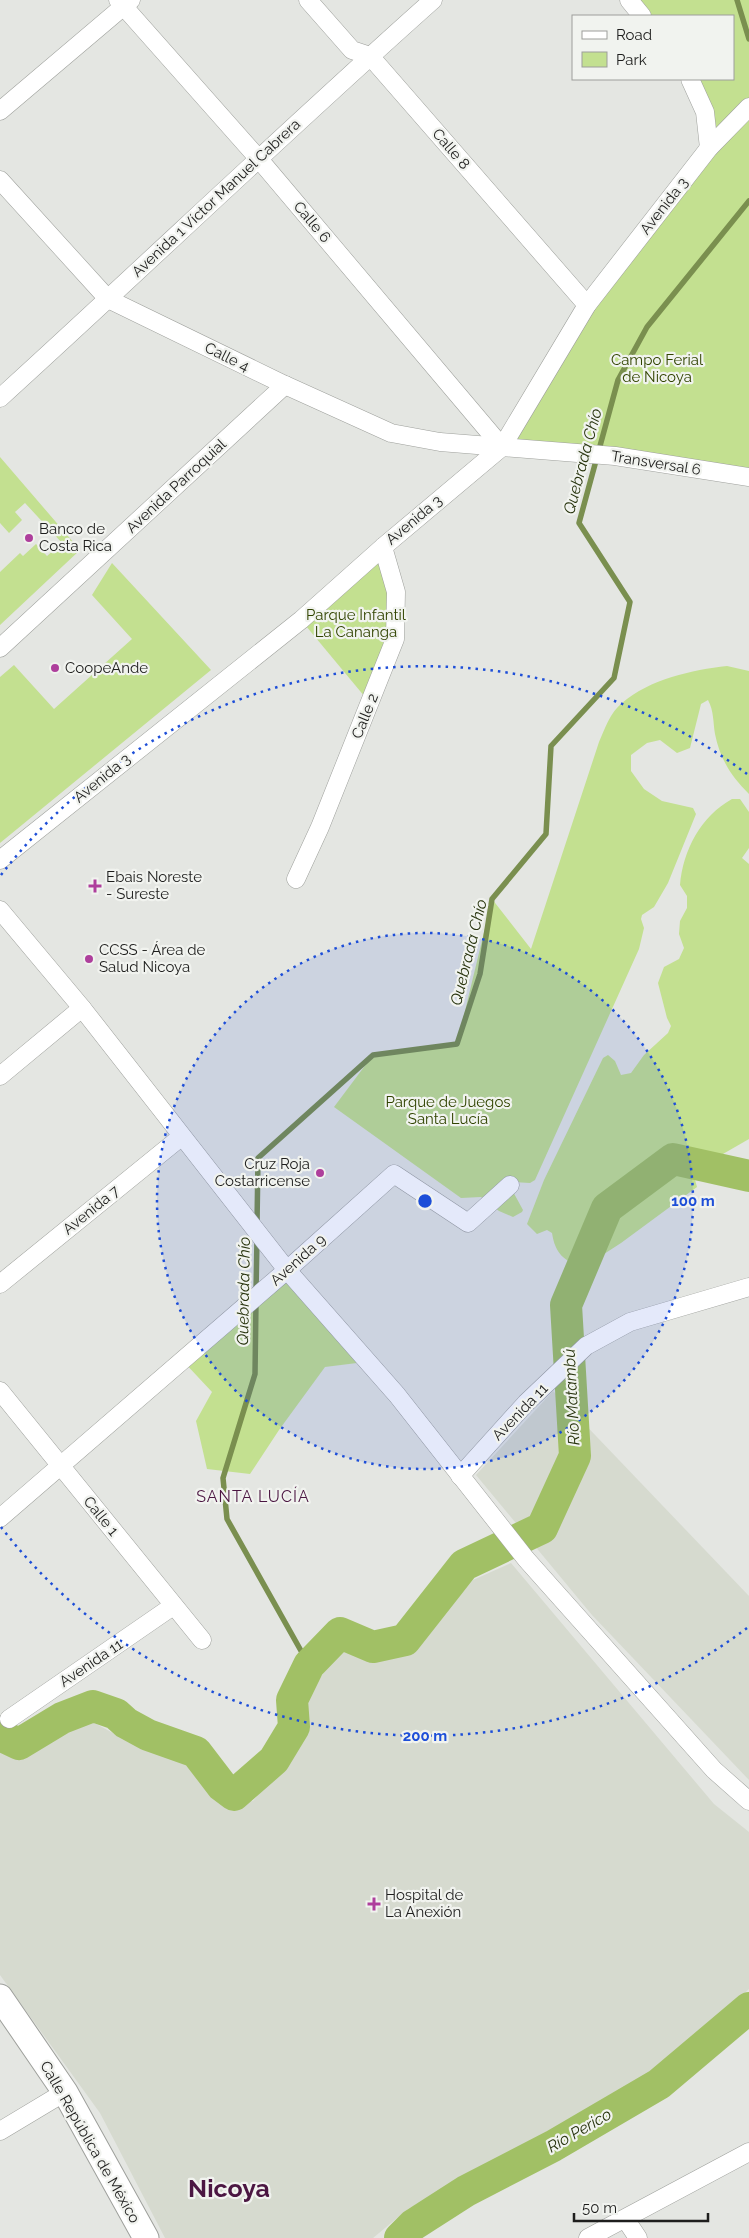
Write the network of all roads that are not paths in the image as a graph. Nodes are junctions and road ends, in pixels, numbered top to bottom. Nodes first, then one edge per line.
1 (308, 0) edge
2 (434, 0) edge
3 (629, 0) edge
4 (124, 2) edge
5 (641, 15) edge
6 (370, 56) junction
7 (690, 80) edge
8 (749, 107) edge
9 (0, 111) edge
10 (709, 148) junction
11 (258, 158) junction
12 (0, 180) edge
13 (108, 300) junction
14 (587, 306) junction
15 (285, 385) junction
16 (0, 398) edge
17 (502, 447) junction
18 (749, 478) edge
19 (383, 547) junction
20 (0, 648) edge
21 (0, 860) edge
22 (296, 879) dead end
23 (0, 910) edge
24 (82, 1008) junction
25 (0, 1076) edge
26 (182, 1137) junction
27 (510, 1185) dead end
28 (287, 1270) junction
29 (0, 1284) edge
30 (749, 1286) edge
31 (0, 1392) edge
32 (61, 1466) junction
33 (460, 1476) junction
34 (0, 1518) edge
35 (173, 1606) junction
36 (202, 1640) dead end
37 (9, 1719) dead end
38 (749, 1801) edge
39 (0, 1997) edge
40 (65, 2092) junction
41 (0, 2131) edge
42 (749, 2152) edge
43 (626, 2220) junction
44 (146, 2238) edge
45 (588, 2238) edge
46 (638, 2238) edge

1 - 6 street, Calle 8
2 - 6 street, Avenida 1 Víctor Manuel Cabrera
3 - 5 street
4 - 9 street
4 - 11 street, Calle 6
6 - 11 street, Avenida 1 Víctor Manuel Cabrera
6 - 14 street, Calle 8
7 - 10 street
8 - 10 street, Avenida 3
10 - 14 street, Avenida 3
11 - 13 street, Avenida 1 Víctor Manuel Cabrera
11 - 17 street, Calle 6
12 - 13 street, Calle 4
13 - 15 street, Calle 4
13 - 16 street, Avenida 1 Víctor Manuel Cabrera
14 - 17 street, Avenida 3
15 - 17 street, Calle 4
15 - 20 street, Avenida Parroquial
17 - 18 street, Transversal 6
17 - 19 street, Avenida 3
19 - 21 street, Avenida 3
19 - 22 street, Calle 2
23 - 24 street
24 - 25 street
24 - 26 street
26 - 28 street
26 - 29 street, Avenida 7
27 - 28 street, Avenida 9
28 - 32 street, Avenida 9
28 - 33 street
30 - 33 street, Avenida 11
31 - 32 street, Calle 1
32 - 34 street, Avenida 9
32 - 35 street, Calle 1
33 - 38 street
35 - 36 street, Calle 1
35 - 37 street, Avenida 11
39 - 40 main road, Calle República de México
40 - 41 street
40 - 44 main road, Calle República de México
42 - 43 street
43 - 45 street
43 - 46 street

